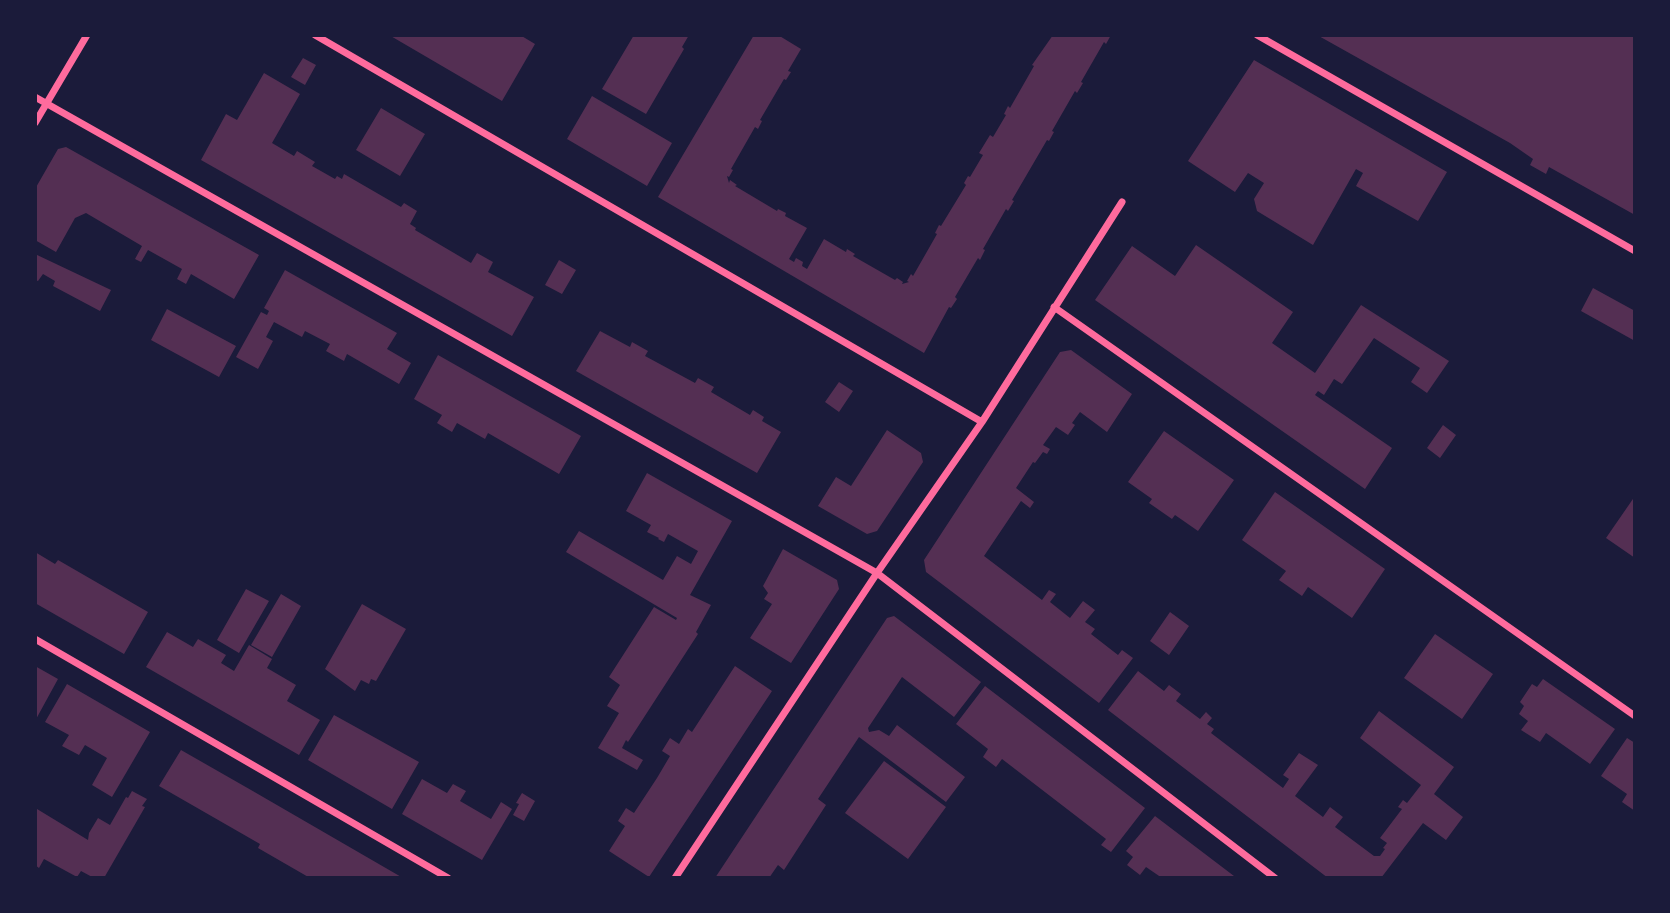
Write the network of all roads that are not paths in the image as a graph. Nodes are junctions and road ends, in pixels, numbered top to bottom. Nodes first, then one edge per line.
1 (87, 35) edge
2 (315, 35) edge
3 (1257, 35) edge
4 (35, 97) edge
5 (47, 103) junction
6 (35, 123) edge
7 (1122, 202) dead end
8 (1635, 251) edge
9 (1054, 307) junction
10 (982, 422) junction
11 (877, 573) junction
12 (35, 639) edge
13 (1635, 716) edge
14 (448, 878) edge
15 (676, 878) edge
16 (1275, 878) edge

1 - 5 street
2 - 10 street
3 - 8 street
4 - 5 street
5 - 6 street
5 - 11 street
7 - 9 street
9 - 10 street
9 - 13 street
10 - 11 street
11 - 15 street
11 - 16 street
12 - 14 street

